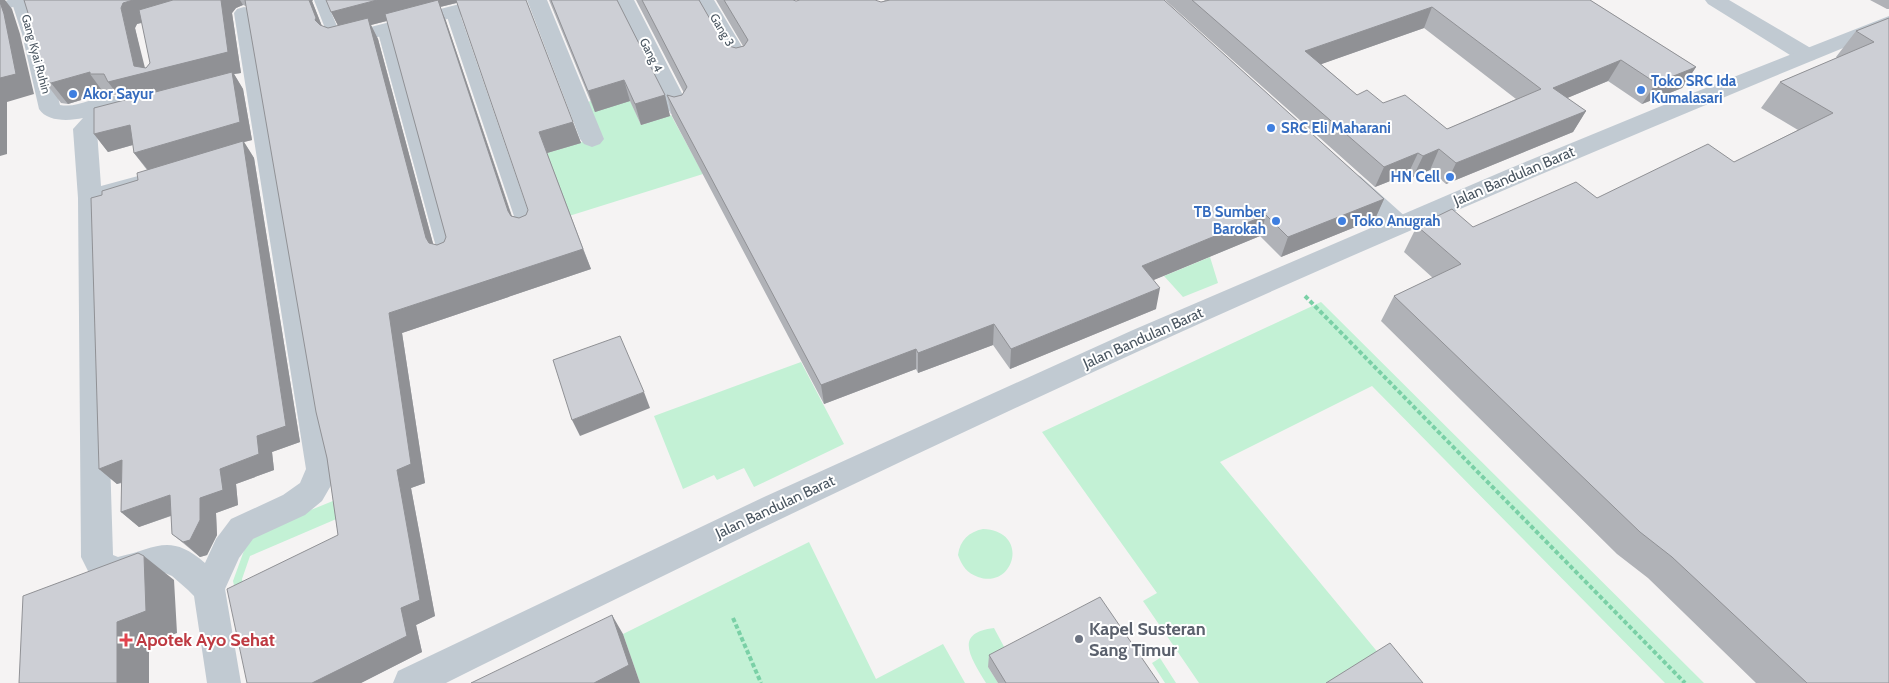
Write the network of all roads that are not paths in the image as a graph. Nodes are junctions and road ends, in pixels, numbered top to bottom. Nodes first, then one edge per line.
1 (21, 0) edge
2 (320, 0) edge
3 (406, 0) edge
4 (503, 0) edge
5 (537, 0) edge
6 (624, 0) edge
7 (704, 0) edge
8 (1715, 0) edge
9 (0, 7) edge
10 (452, 11) junction
11 (244, 13) edge
12 (415, 21) junction
13 (384, 29) junction
14 (1878, 33) edge
15 (339, 41) joint
16 (1806, 55) junction
17 (739, 60) edge
18 (679, 109) edge
19 (592, 139) dead end
20 (266, 146) junction
21 (238, 154) edge
22 (1338, 170) edge
23 (164, 176) edge
24 (90, 198) junction
25 (1399, 225) junction
26 (527, 231) edge
27 (446, 258) edge
28 (209, 589) junction
29 (224, 683) edge
30 (410, 683) edge

1 - 9 lane
1 - 24 street, Gang Kyai Ruhin
2 - 15 lane
3 - 12 street
4 - 10 street
5 - 19 street
6 - 18 street, Gang 4
7 - 17 street, Gang 3
8 - 16 street
10 - 12 street
10 - 26 lane
11 - 20 street
12 - 13 street
13 - 15 street
13 - 27 lane
14 - 16 street, Jalan Bandulan Barat
16 - 25 street, Jalan Bandulan Barat
20 - 21 street
20 - 28 street
22 - 25 street
23 - 24 street
24 - 28 street
25 - 30 street, Jalan Bandulan Barat
28 - 29 street

